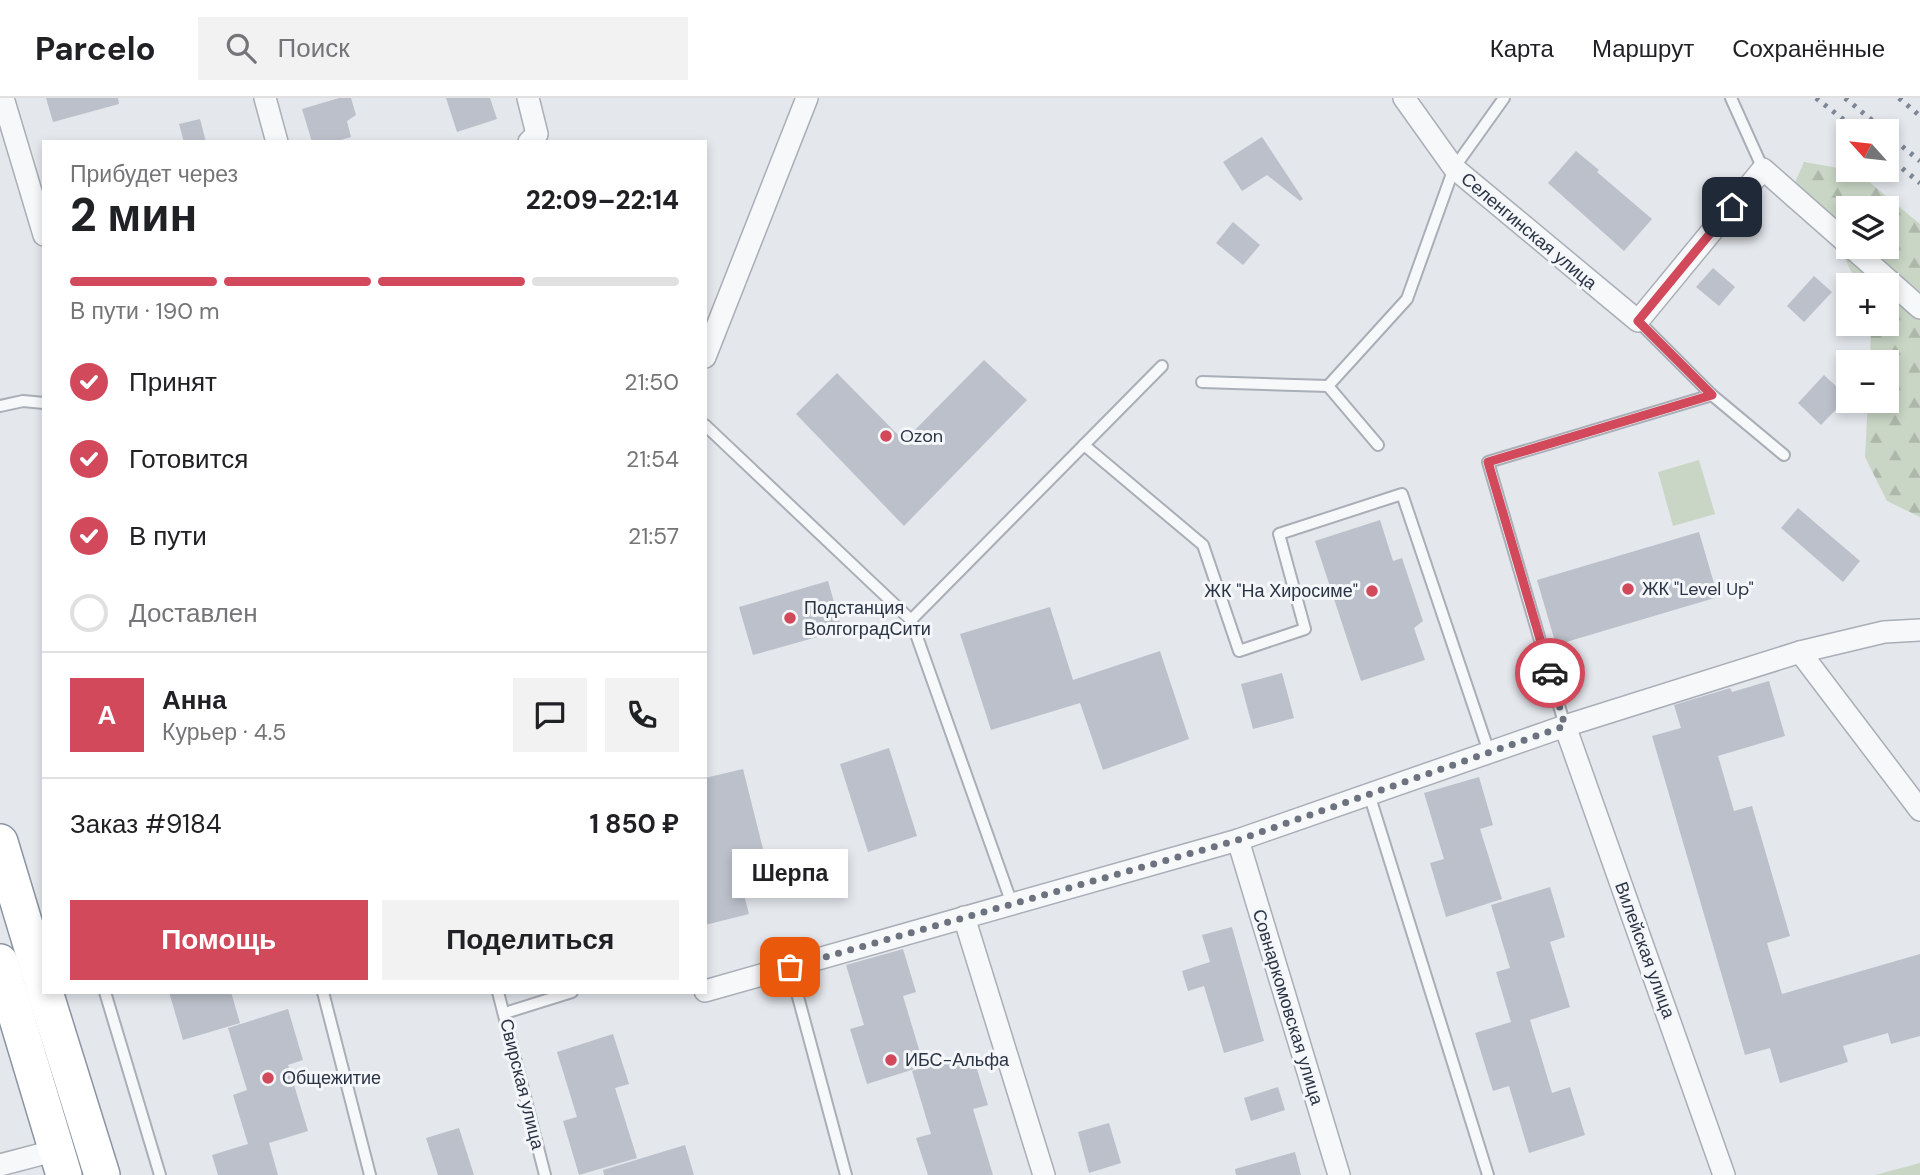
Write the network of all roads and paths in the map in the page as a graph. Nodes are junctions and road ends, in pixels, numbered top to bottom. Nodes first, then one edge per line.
1 (3, 98) edge
2 (265, 98) edge
3 (528, 98) edge
4 (807, 98) edge
5 (1404, 98) edge
6 (1504, 98) edge
7 (1731, 98) edge
8 (533, 138) edge
9 (276, 140) edge
10 (1454, 168) junction
11 (1763, 169) junction
12 (42, 228) edge
13 (1836, 234) edge
14 (1865, 259) edge
15 (1920, 308) edge
16 (1638, 321) junction
17 (707, 352) edge
18 (1162, 366) dead end
19 (1202, 382) dead end
20 (1328, 386) junction
21 (1712, 395) junction
22 (42, 403) edge
23 (0, 406) edge
24 (707, 427) edge
25 (1084, 445) junction
26 (1378, 446) dead end
27 (1784, 455) dead end
28 (911, 620) junction
29 (1920, 630) edge
30 (1800, 652) junction
31 (1565, 726) junction
32 (1489, 752) junction
33 (1369, 794) junction
34 (1920, 810) edge
35 (1238, 840) junction
36 (0, 842) edge
37 (1012, 904) junction
38 (33, 914) edge
39 (964, 917) junction
40 (0, 962) edge
41 (790, 967) junction
42 (42, 976) edge
43 (707, 991) edge
44 (45, 994) edge
45 (106, 994) edge
46 (324, 994) edge
47 (499, 994) edge
48 (566, 994) edge
49 (505, 1013) junction
50 (60, 1162) edge
51 (0, 1166) edge
52 (102, 1175) edge
53 (160, 1175) edge
54 (370, 1175) edge
55 (545, 1175) edge
56 (846, 1175) edge
57 (1044, 1175) edge
58 (1339, 1175) edge
59 (1488, 1175) edge
60 (1723, 1175) edge

1 - 12 street
2 - 9 street
3 - 8 street
4 - 17 street
5 - 10 street, Селенгинская улица
6 - 10 lane
7 - 11 lane
10 - 16 street, Селенгинская улица
10 - 20 lane
11 - 13 street
11 - 16 street
14 - 15 street
16 - 21 lane
18 - 25 lane
19 - 20 lane
20 - 26 lane
21 - 27 lane
21 - 31 lane
22 - 23 lane
24 - 28 lane
25 - 28 lane
25 - 32 lane
28 - 37 lane
29 - 30 street
30 - 31 street
30 - 34 street
31 - 32 street
31 - 60 street, Вилейская улица
32 - 33 street
33 - 35 street
33 - 59 lane
35 - 37 street
35 - 58 street, Совнаркомовская улица
36 - 38 highway
37 - 39 street
38 - 42 highway
39 - 41 street
39 - 57 street
40 - 50 highway
41 - 43 street
41 - 56 lane
44 - 52 highway
45 - 53 lane
46 - 54 lane
47 - 49 lane, Свирская улица
48 - 49 lane
49 - 55 lane, Свирская улица
50 - 51 street

